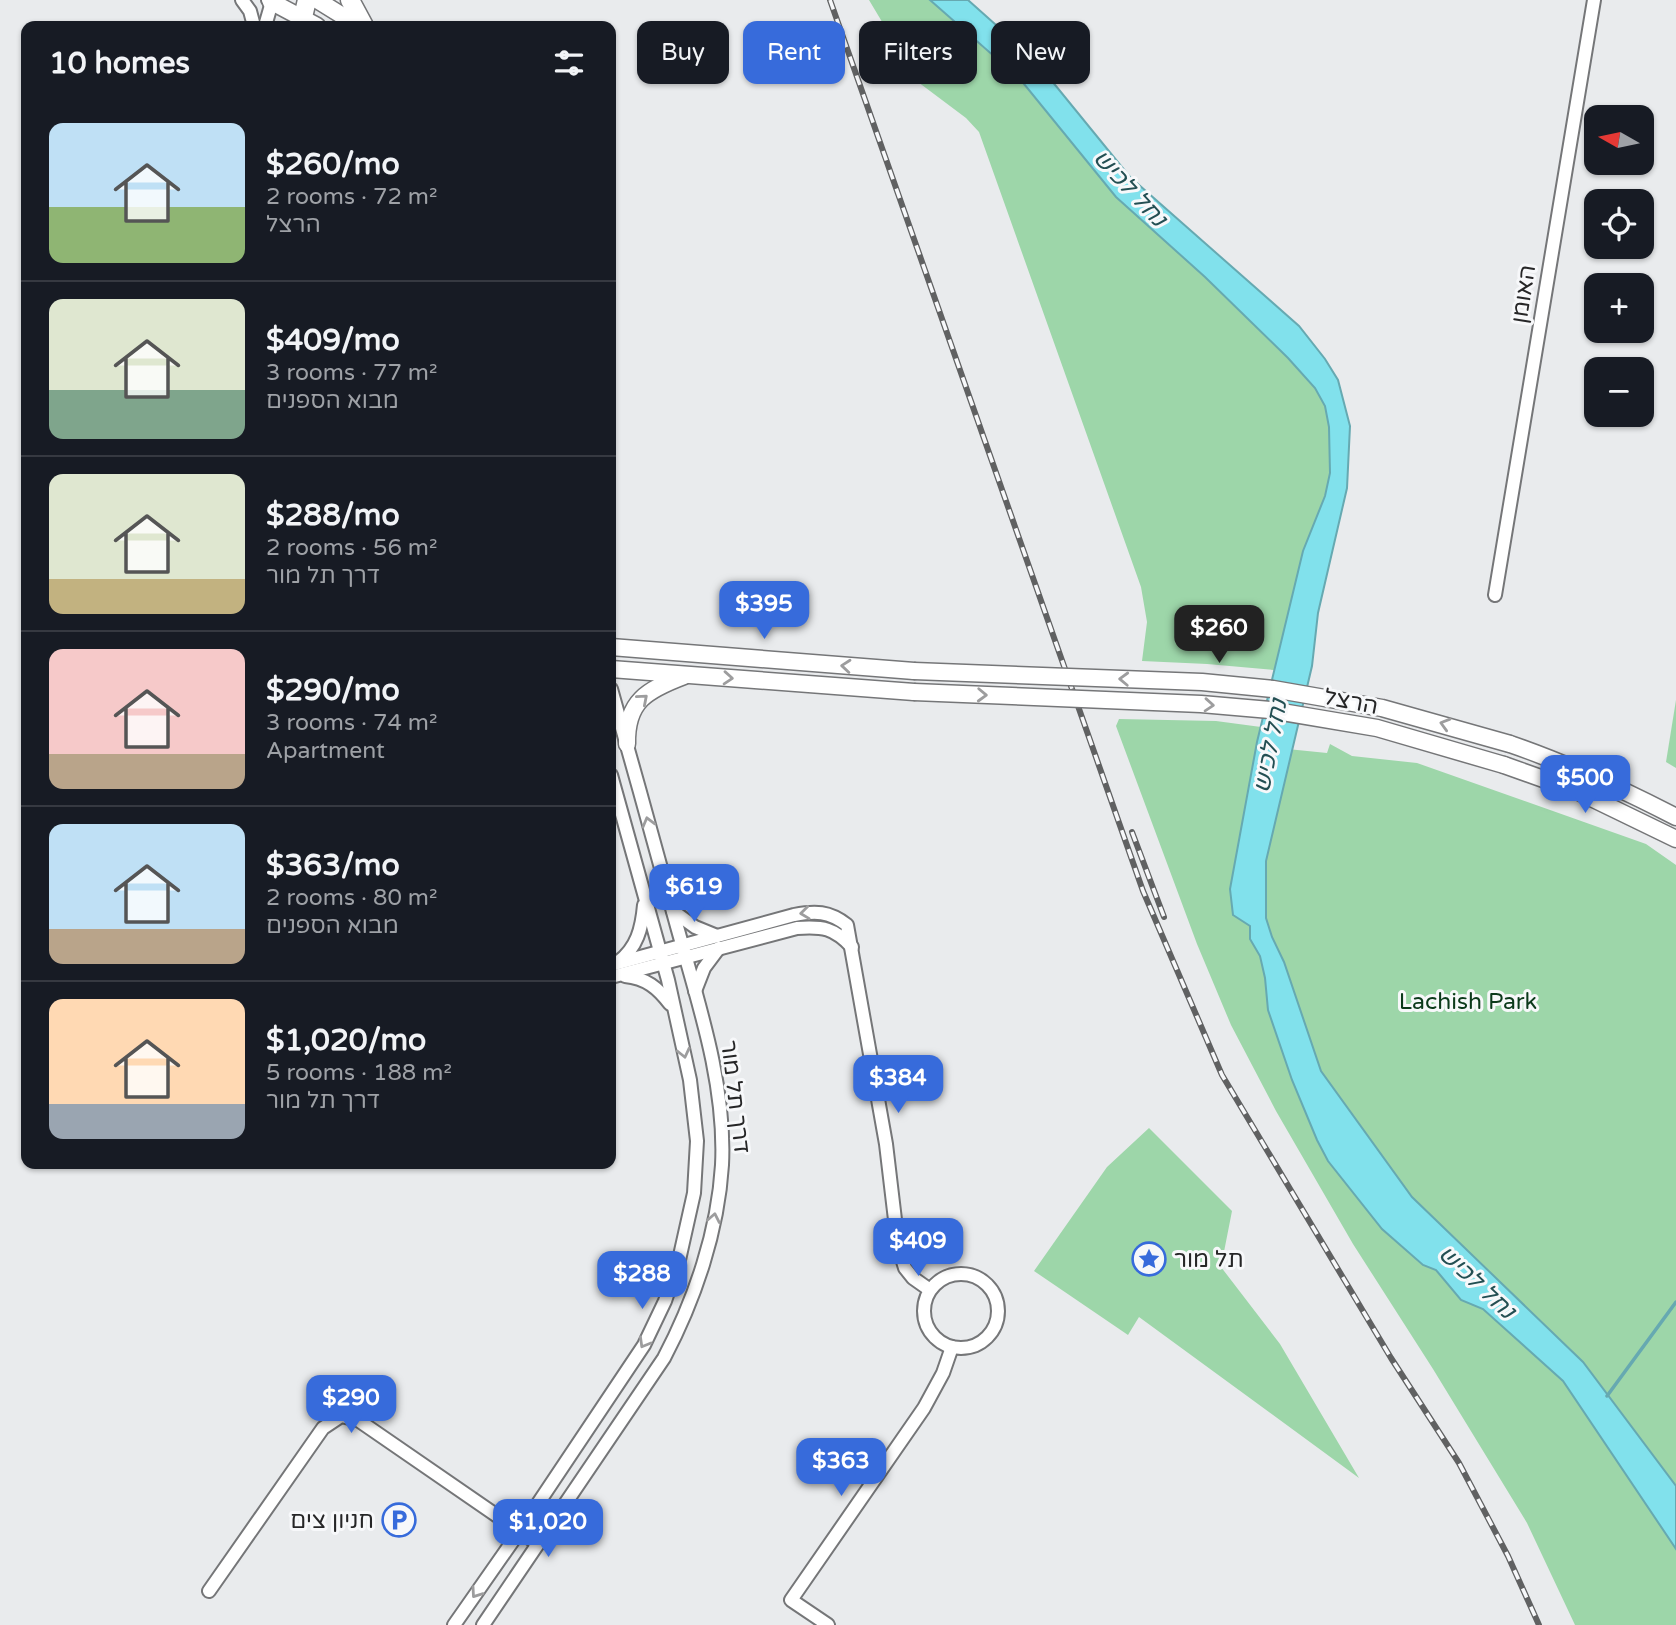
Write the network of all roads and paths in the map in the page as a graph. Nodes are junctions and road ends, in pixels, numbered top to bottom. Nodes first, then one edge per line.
1 (242, 0) edge
2 (317, 0) edge
3 (350, 0) edge
4 (1594, 0) edge
5 (271, 1) edge
6 (307, 17) edge
7 (253, 21) edge
8 (266, 21) edge
9 (351, 21) edge
10 (362, 21) edge
11 (1494, 595) dead end
12 (616, 647) edge
13 (616, 669) edge
14 (687, 675) junction
15 (616, 706) edge
16 (627, 744) junction
17 (616, 793) edge
18 (1676, 817) edge
19 (1676, 839) edge
20 (645, 898) junction
21 (673, 911) junction
22 (718, 942) junction
23 (684, 951) junction
24 (661, 957) junction
25 (616, 967) edge
26 (616, 969) edge
27 (616, 971) edge
28 (695, 991) junction
29 (674, 1008) junction
30 (930, 1290) junction
31 (952, 1348) junction
32 (519, 1532) junction
33 (538, 1544) junction
34 (209, 1591) dead end
35 (454, 1625) edge
36 (483, 1625) edge
37 (828, 1625) edge

1 - 7 street
2 - 9 main road
3 - 10 highway
4 - 11 street, האומן
5 - 6 main road
5 - 8 street
18 -> 12 main road, הרצל, bridge
13 - 14 main road, הרצל
16 -> 14 main road
14 -> 19 main road, הרצל, bridge
15 - 16 street, דרך תל מור
21 -> 16 street, דרך תל מור
17 - 20 street, דרך תל מור
20 - 24 street, דרך תל מור
20 - 25 street
21 - 22 street
21 - 23 street, דרך תל מור
22 - 23 street
22 - 28 street
22 - 30 street
23 - 24 street
23 - 28 street, דרך תל מור
24 - 26 street
24 - 29 street, דרך תל מור
27 - 29 street
33 -> 28 street, דרך תל מור
29 -> 32 street, דרך תל מור
30 - 31 street
30 - 31 street
31 - 37 street
32 - 33 street
32 - 34 street
32 -> 35 street, דרך תל מור
33 - 36 street, דרך תל מור

